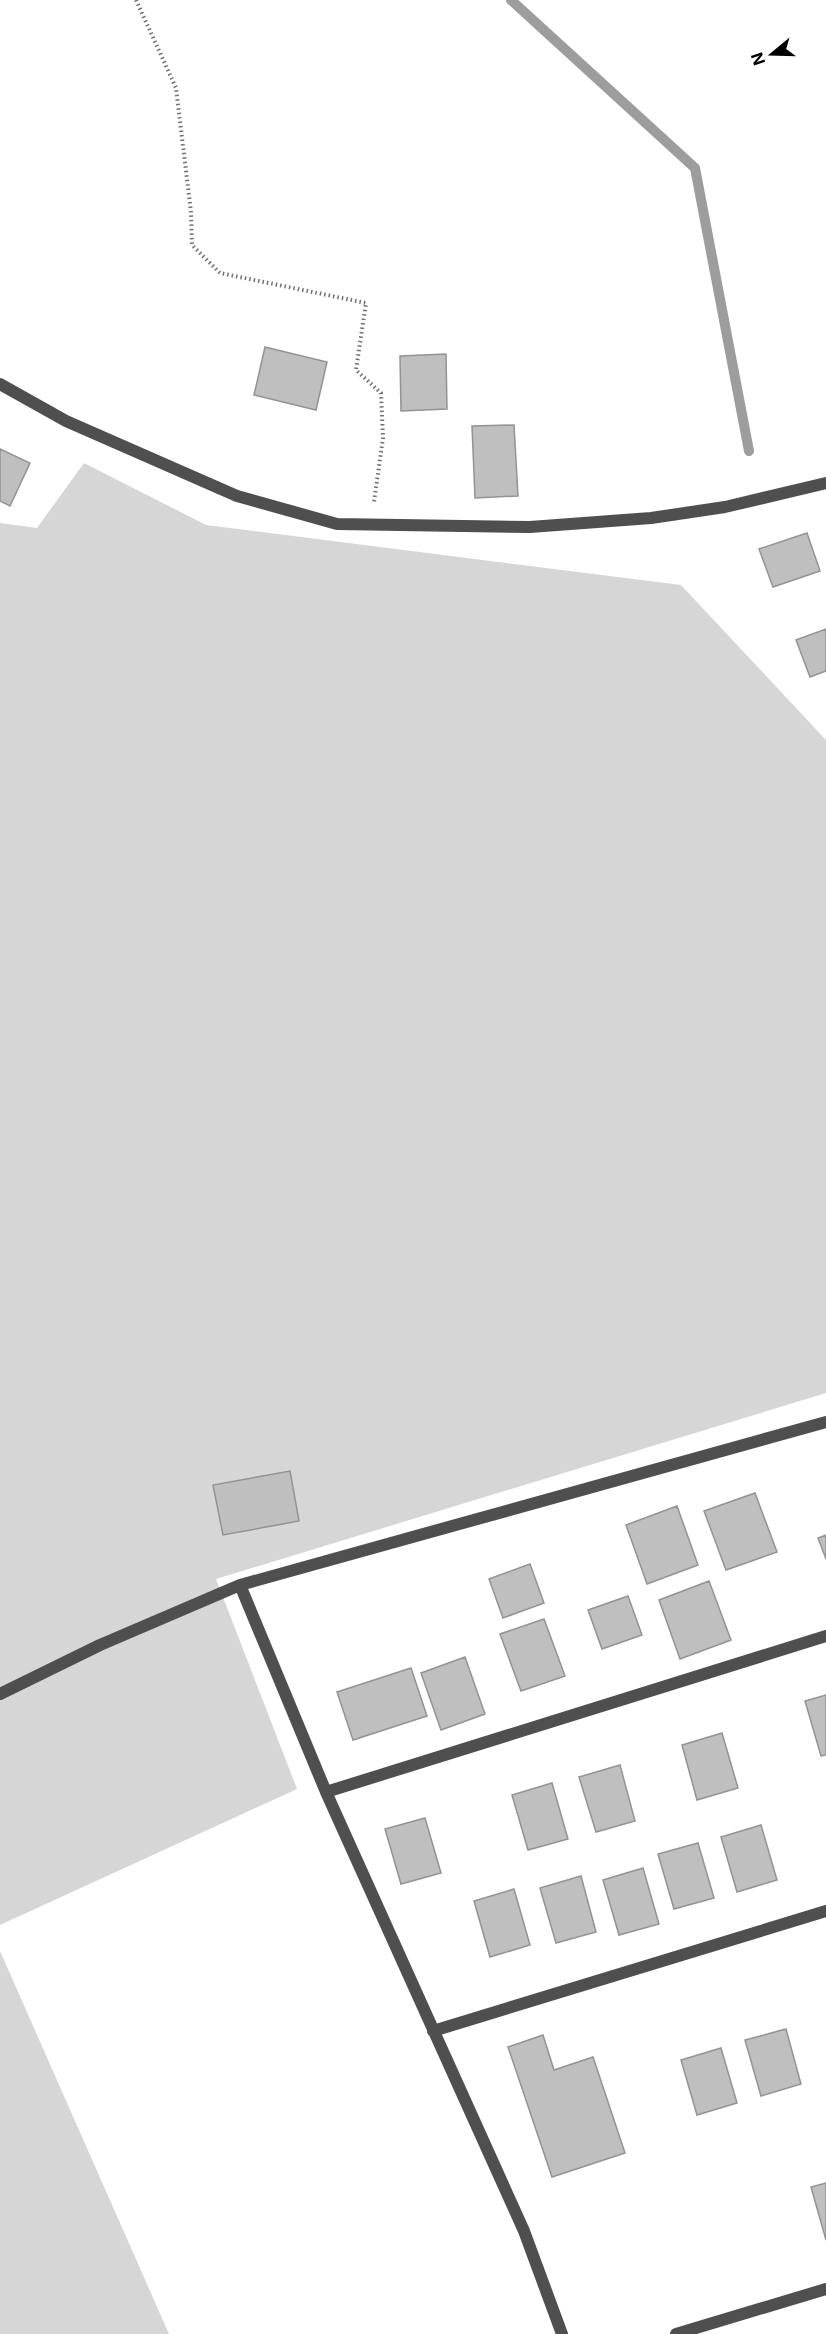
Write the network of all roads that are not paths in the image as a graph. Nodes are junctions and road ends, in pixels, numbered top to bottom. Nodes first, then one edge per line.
1 (0, 384) edge
2 (826, 483) edge
3 (826, 1422) edge
4 (240, 1585) junction
5 (826, 1636) edge
6 (0, 1694) edge
7 (326, 1792) junction
8 (826, 1911) edge
9 (433, 2031) junction
10 (826, 2289) edge
11 (562, 2334) edge
12 (676, 2334) edge

1 - 2 street
3 - 4 street
4 - 6 street
4 - 7 street
5 - 7 street
7 - 9 street
8 - 9 street
9 - 11 street
10 - 12 street

